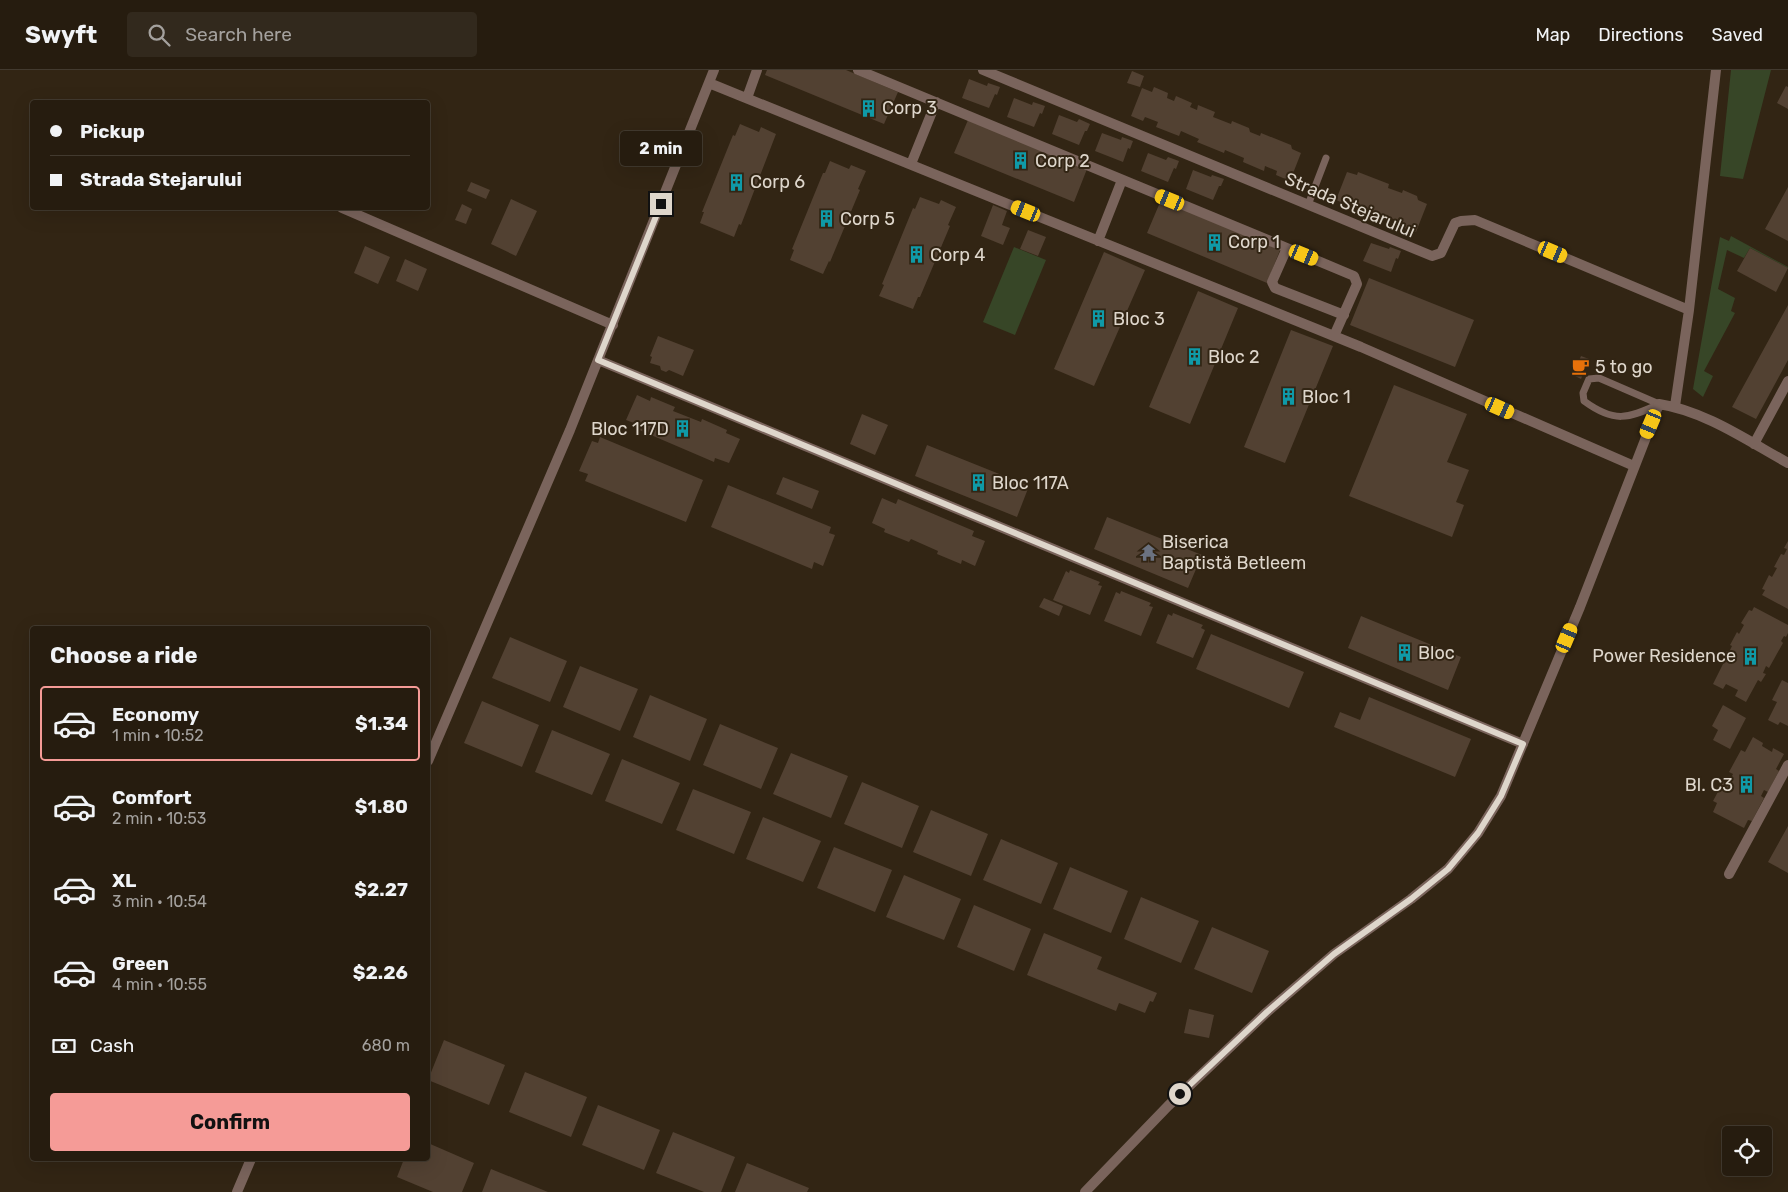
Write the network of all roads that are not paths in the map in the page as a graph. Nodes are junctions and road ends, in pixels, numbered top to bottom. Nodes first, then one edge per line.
1 (714, 70) edge
2 (757, 70) edge
3 (858, 70) edge
4 (983, 70) edge
5 (1716, 70) edge
6 (709, 82) junction
7 (747, 98) junction
8 (936, 102) junction
9 (1326, 158) dead end
10 (911, 164) junction
11 (1122, 180) junction
12 (1308, 205) junction
13 (347, 210) edge
14 (1098, 241) junction
15 (1287, 248) junction
16 (1689, 310) junction
17 (1344, 315) junction
18 (613, 326) junction
19 (1334, 336) junction
20 (598, 360) junction
21 (1788, 381) edge
22 (1660, 404) junction
23 (1675, 406) junction
24 (1754, 444) junction
25 (1788, 463) edge
26 (1634, 466) junction
27 (1523, 744) junction
28 (430, 757) edge
29 (1788, 765) edge
30 (1729, 874) dead end
31 (250, 1161) edge
32 (237, 1192) edge
33 (1084, 1192) edge

1 - 6 street
2 - 7 street
3 - 8 street
4 - 12 street, Strada Stejarului
5 - 16 street
6 - 7 street
6 - 18 street
7 - 10 street
8 - 10 street
8 - 11 street
9 - 12 lane
10 - 14 street
11 - 14 street
11 - 15 street
12 - 16 street, Strada Stejarului
13 - 18 street
14 - 19 street
15 - 17 street
15 - 17 street
16 - 23 street
17 - 19 street
18 - 20 street
19 - 26 street
20 - 27 street
20 - 28 street
21 - 24 street
22 - 22 lane
22 - 23 street
22 - 26 street
23 - 24 street
24 - 25 street
26 - 27 street
27 - 33 street
29 - 30 street
31 - 32 street

